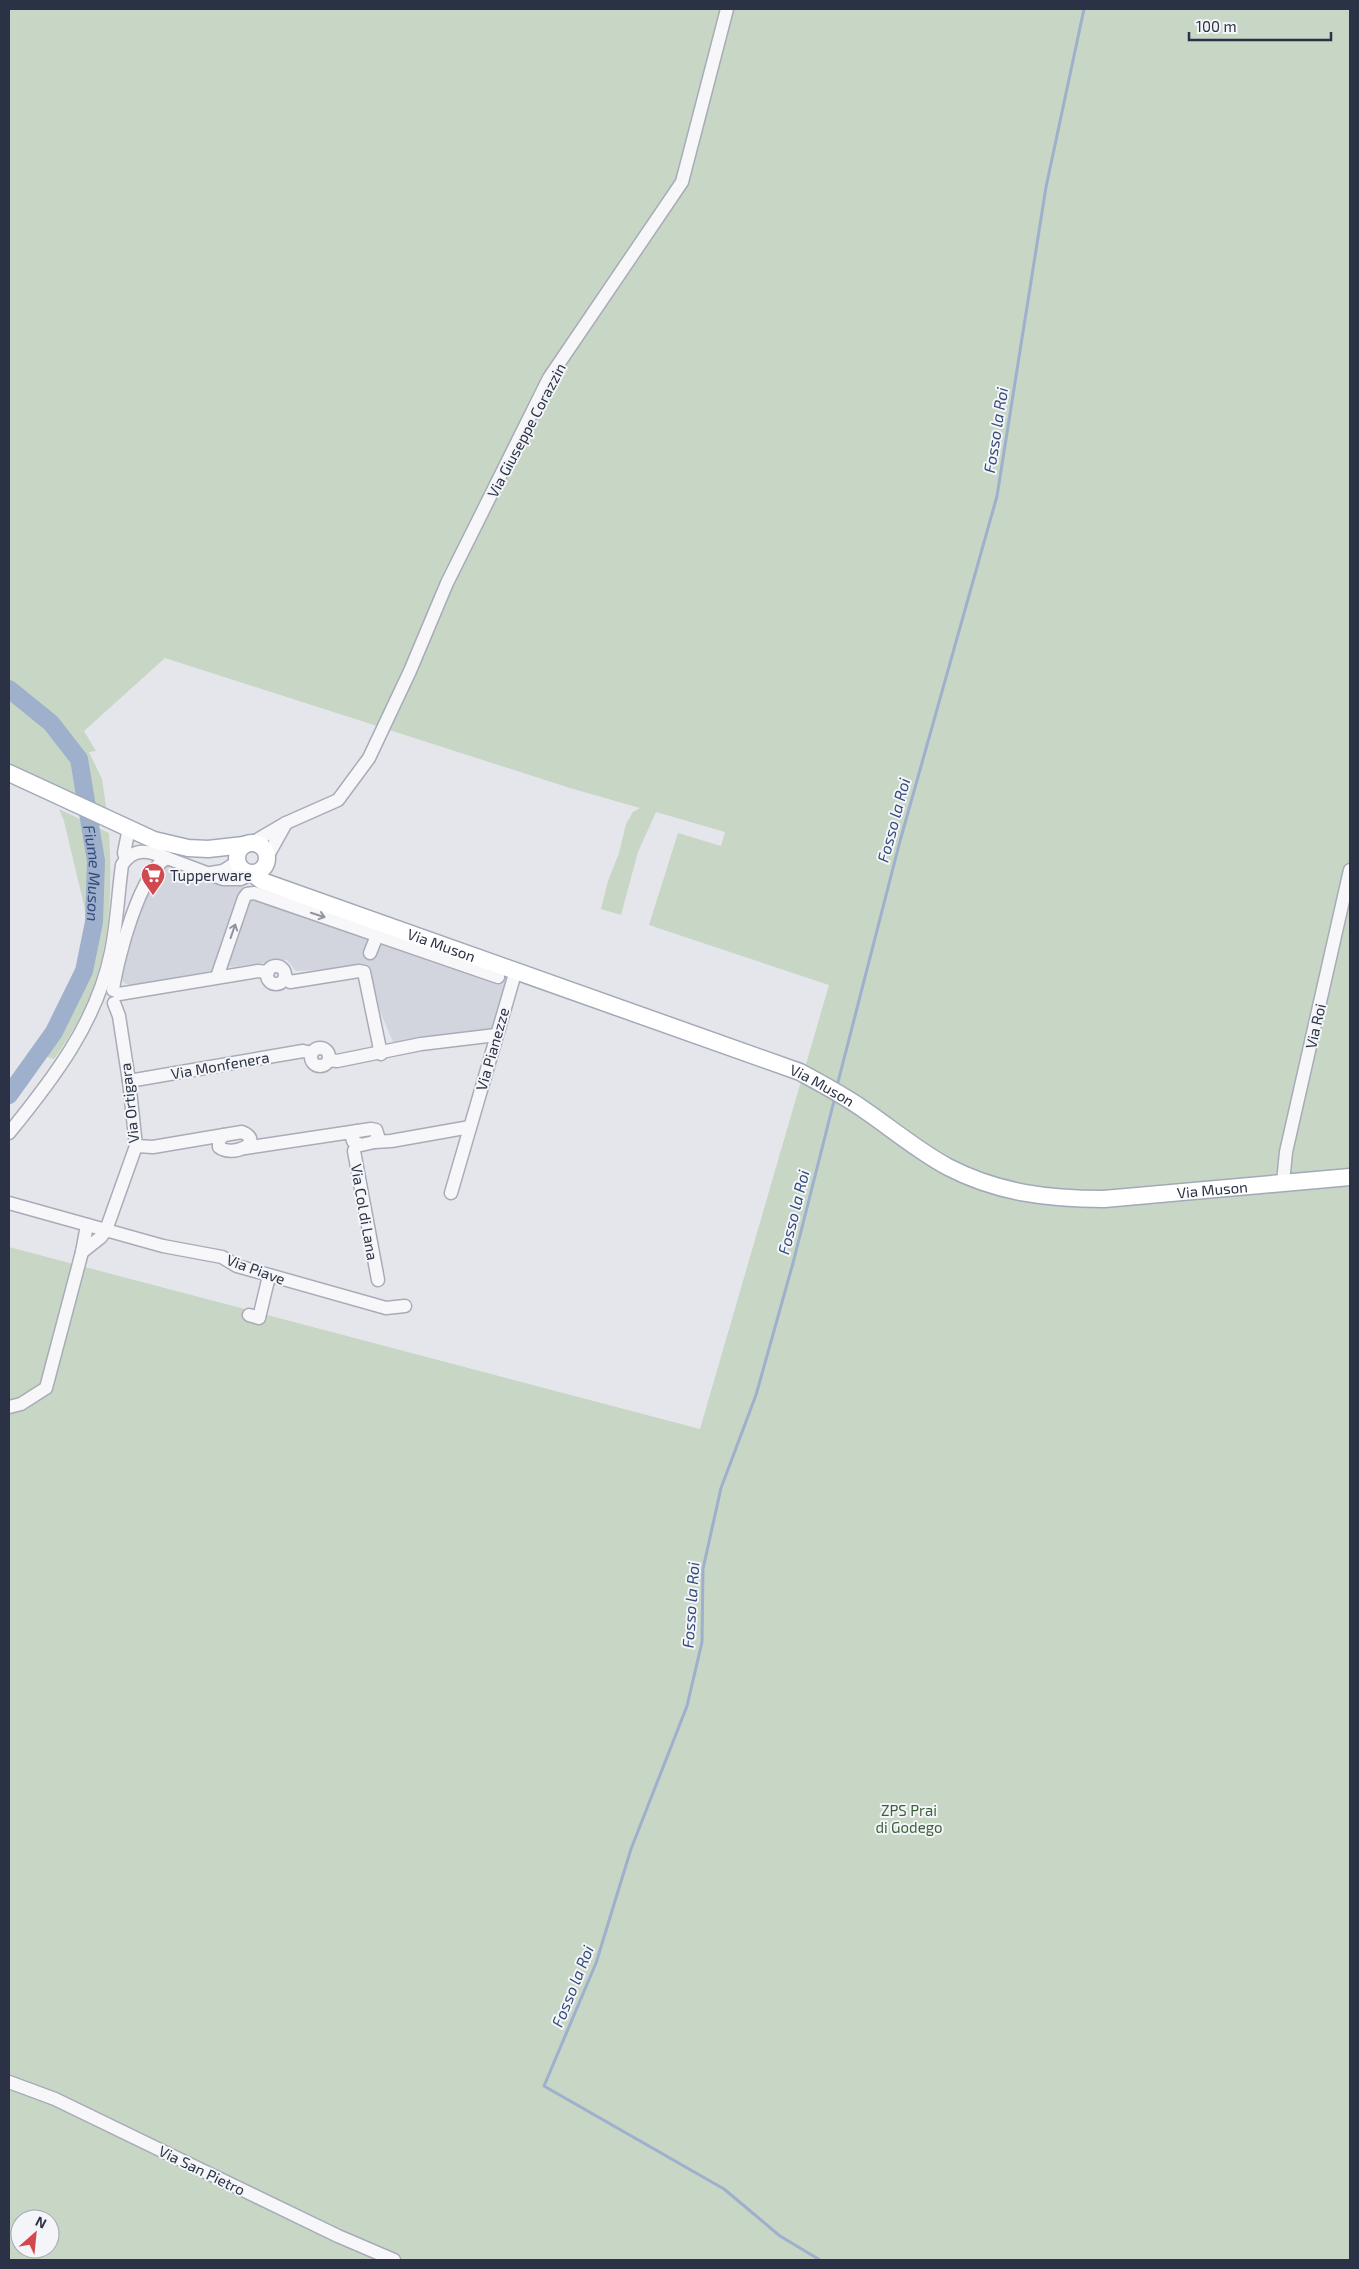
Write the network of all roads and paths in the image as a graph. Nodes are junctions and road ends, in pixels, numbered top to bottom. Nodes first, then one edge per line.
1 (727, 9) edge
2 (9, 773) edge
3 (286, 824) junction
4 (129, 828) junction
5 (248, 844) junction
6 (208, 849) junction
7 (168, 858) junction
8 (267, 858) junction
9 (126, 859) junction
10 (237, 861) junction
11 (1350, 870) edge
12 (211, 873) junction
13 (252, 874) junction
14 (298, 893) junction
15 (379, 929) junction
16 (470, 961) junction
17 (516, 970) junction
18 (362, 971) junction
19 (217, 977) junction
20 (498, 977) dead end
21 (115, 996) junction
22 (496, 1035) junction
23 (381, 1054) junction
24 (129, 1081) junction
25 (470, 1128) junction
26 (9, 1133) edge
27 (352, 1136) junction
28 (136, 1146) junction
29 (1350, 1178) edge
30 (1283, 1182) junction
31 (451, 1193) dead end
32 (9, 1203) edge
33 (87, 1225) junction
34 (106, 1230) junction
35 (81, 1254) junction
36 (270, 1276) junction
37 (378, 1280) dead end
38 (405, 1306) dead end
39 (249, 1315) dead end
40 (9, 1407) edge
41 (9, 2082) edge
42 (394, 2260) edge

1 - 3 street, Via Giuseppe Corazzin
2 - 4 main road, Via Muson
3 - 5 street, Via Giuseppe Corazzin
3 - 8 street
4 - 6 main road, Via Muson
4 - 9 street
5 - 6 main road, Via Muson
5 - 8 main road, Via Muson
5 - 10 main road
6 - 10 main road, Via Muson
7 - 9 street
7 - 12 street
7 - 21 street
8 - 13 main road
8 - 14 main road, Via Muson
9 - 26 street
10 - 12 street
10 - 13 main road, Via Muson
11 - 30 street, Via Roi
12 - 13 street
13 - 14 main road, Via Muson
14 - 15 main road, Via Muson
15 - 16 main road, Via Muson
15 - 18 street
19 -> 15 street
16 - 17 main road, Via Muson
16 - 20 street
17 - 22 street, Via Pianezze
17 - 30 main road, Via Muson
18 - 19 street
18 - 23 street
19 - 21 street
21 - 24 street, Via Ortigara
22 - 23 street, Via Monfenera
22 - 25 street, Via Pianezze
23 - 24 street, Via Monfenera
24 - 28 street, Via Ortigara
25 - 27 street
25 - 31 street, Via Pianezze
27 - 28 street
27 - 37 street, Via Col di Lana
28 - 34 street, Via Ortigara
29 - 30 main road, Via Muson
32 - 33 street, Via Piave
33 - 34 street, Via Piave
33 - 35 street
34 - 35 street
34 - 36 street, Via Piave
35 - 40 street
36 - 38 street, Via Piave
36 - 39 street
41 - 42 street, Via San Pietro

